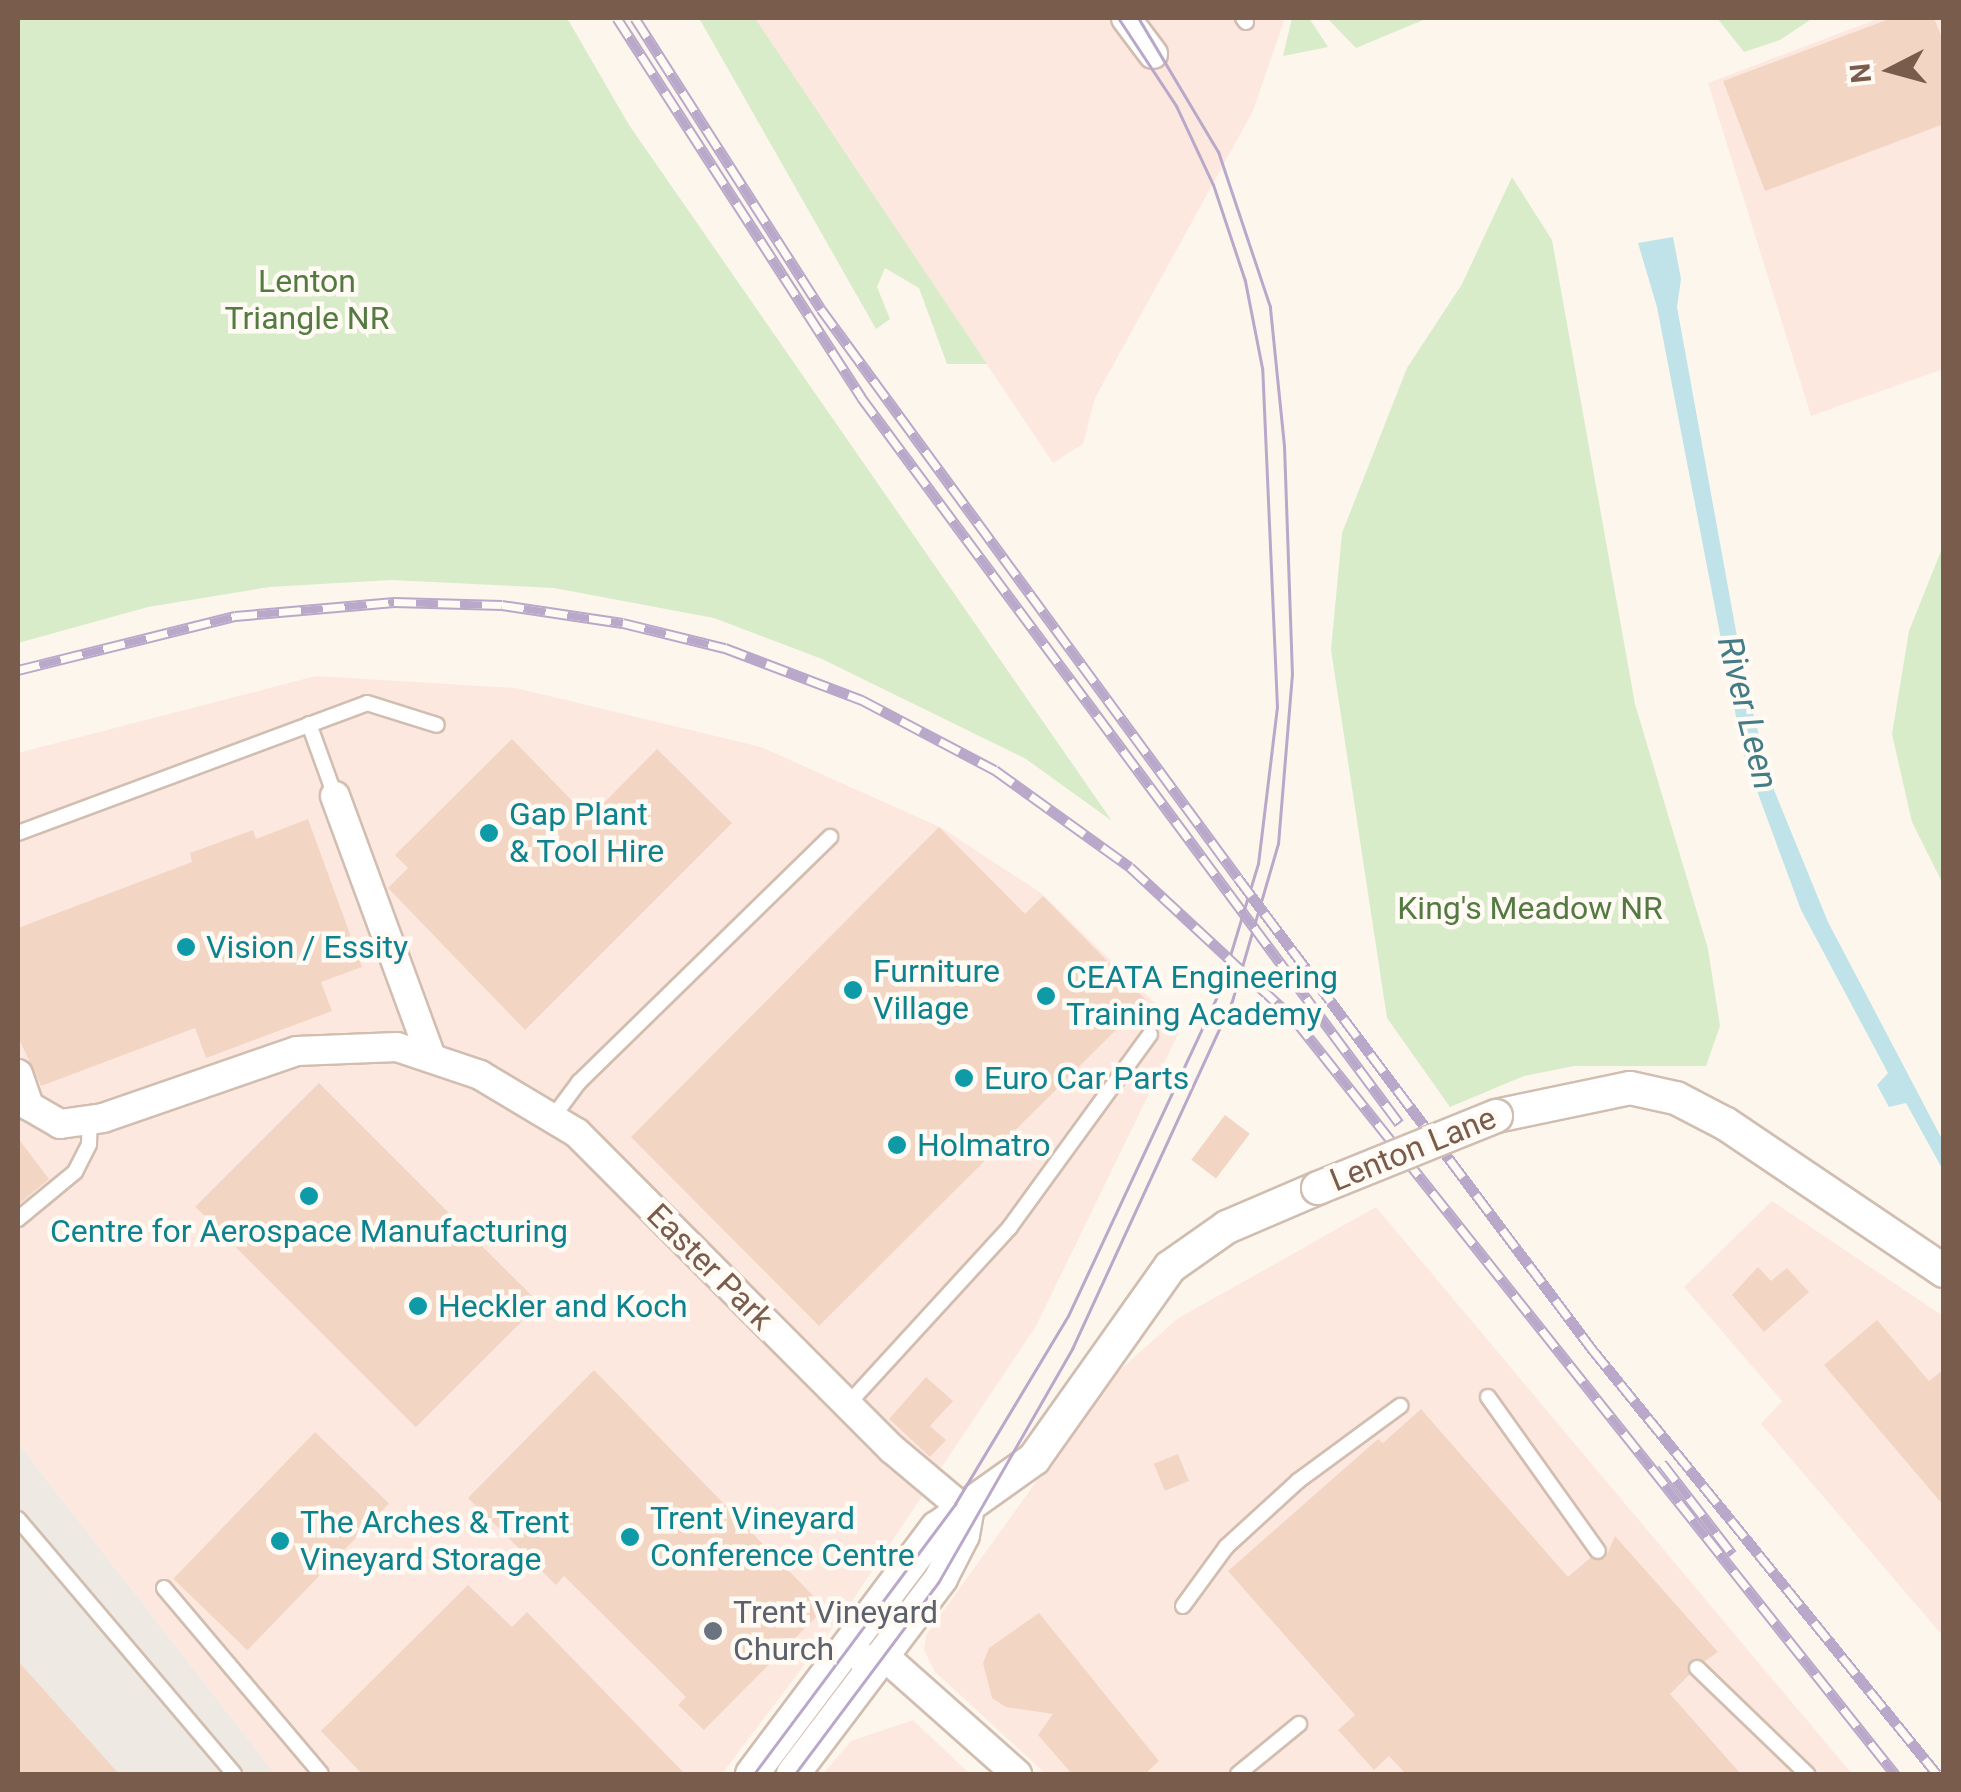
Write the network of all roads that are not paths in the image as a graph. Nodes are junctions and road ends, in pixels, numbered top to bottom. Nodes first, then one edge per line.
1 (1126, 18) edge
2 (1153, 54) dead end
3 (308, 724) junction
4 (437, 724) dead end
5 (336, 796) joint
6 (18, 833) edge
7 (830, 838) dead end
8 (1150, 1034) dead end
9 (430, 1054) junction
10 (18, 1074) edge
11 (553, 1117) junction
12 (90, 1120) junction
13 (18, 1219) edge
14 (1944, 1270) edge
15 (1488, 1397) dead end
16 (847, 1405) junction
17 (1400, 1406) dead end
18 (968, 1512) junction
19 (18, 1519) edge
20 (1598, 1551) dead end
21 (164, 1588) dead end
22 (1183, 1606) dead end
23 (884, 1656) junction
24 (835, 1667) junction
25 (1697, 1668) dead end
26 (1299, 1724) dead end
27 (234, 1774) edge
28 (320, 1774) edge
29 (752, 1774) edge
30 (793, 1774) edge
31 (1017, 1774) edge
32 (1238, 1774) edge
33 (1807, 1774) edge

1 - 2 street
3 - 4 lane
3 - 5 lane
3 - 6 lane
5 - 9 street
7 - 11 lane
8 - 16 lane
9 - 11 street, Easter Park
9 - 12 street, Easter Park
10 - 12 street, Easter Park
11 - 16 street, Easter Park
12 - 13 lane
14 - 18 street, Lenton Lane, bridge
15 - 20 lane
16 - 18 street, Easter Park
17 - 22 lane
18 - 23 street
18 - 24 street, Lenton Lane
19 - 27 lane
21 - 28 lane
23 - 24 street
23 - 30 street
23 - 31 street
24 - 29 street, Lenton Lane
25 - 33 lane
26 - 32 lane

